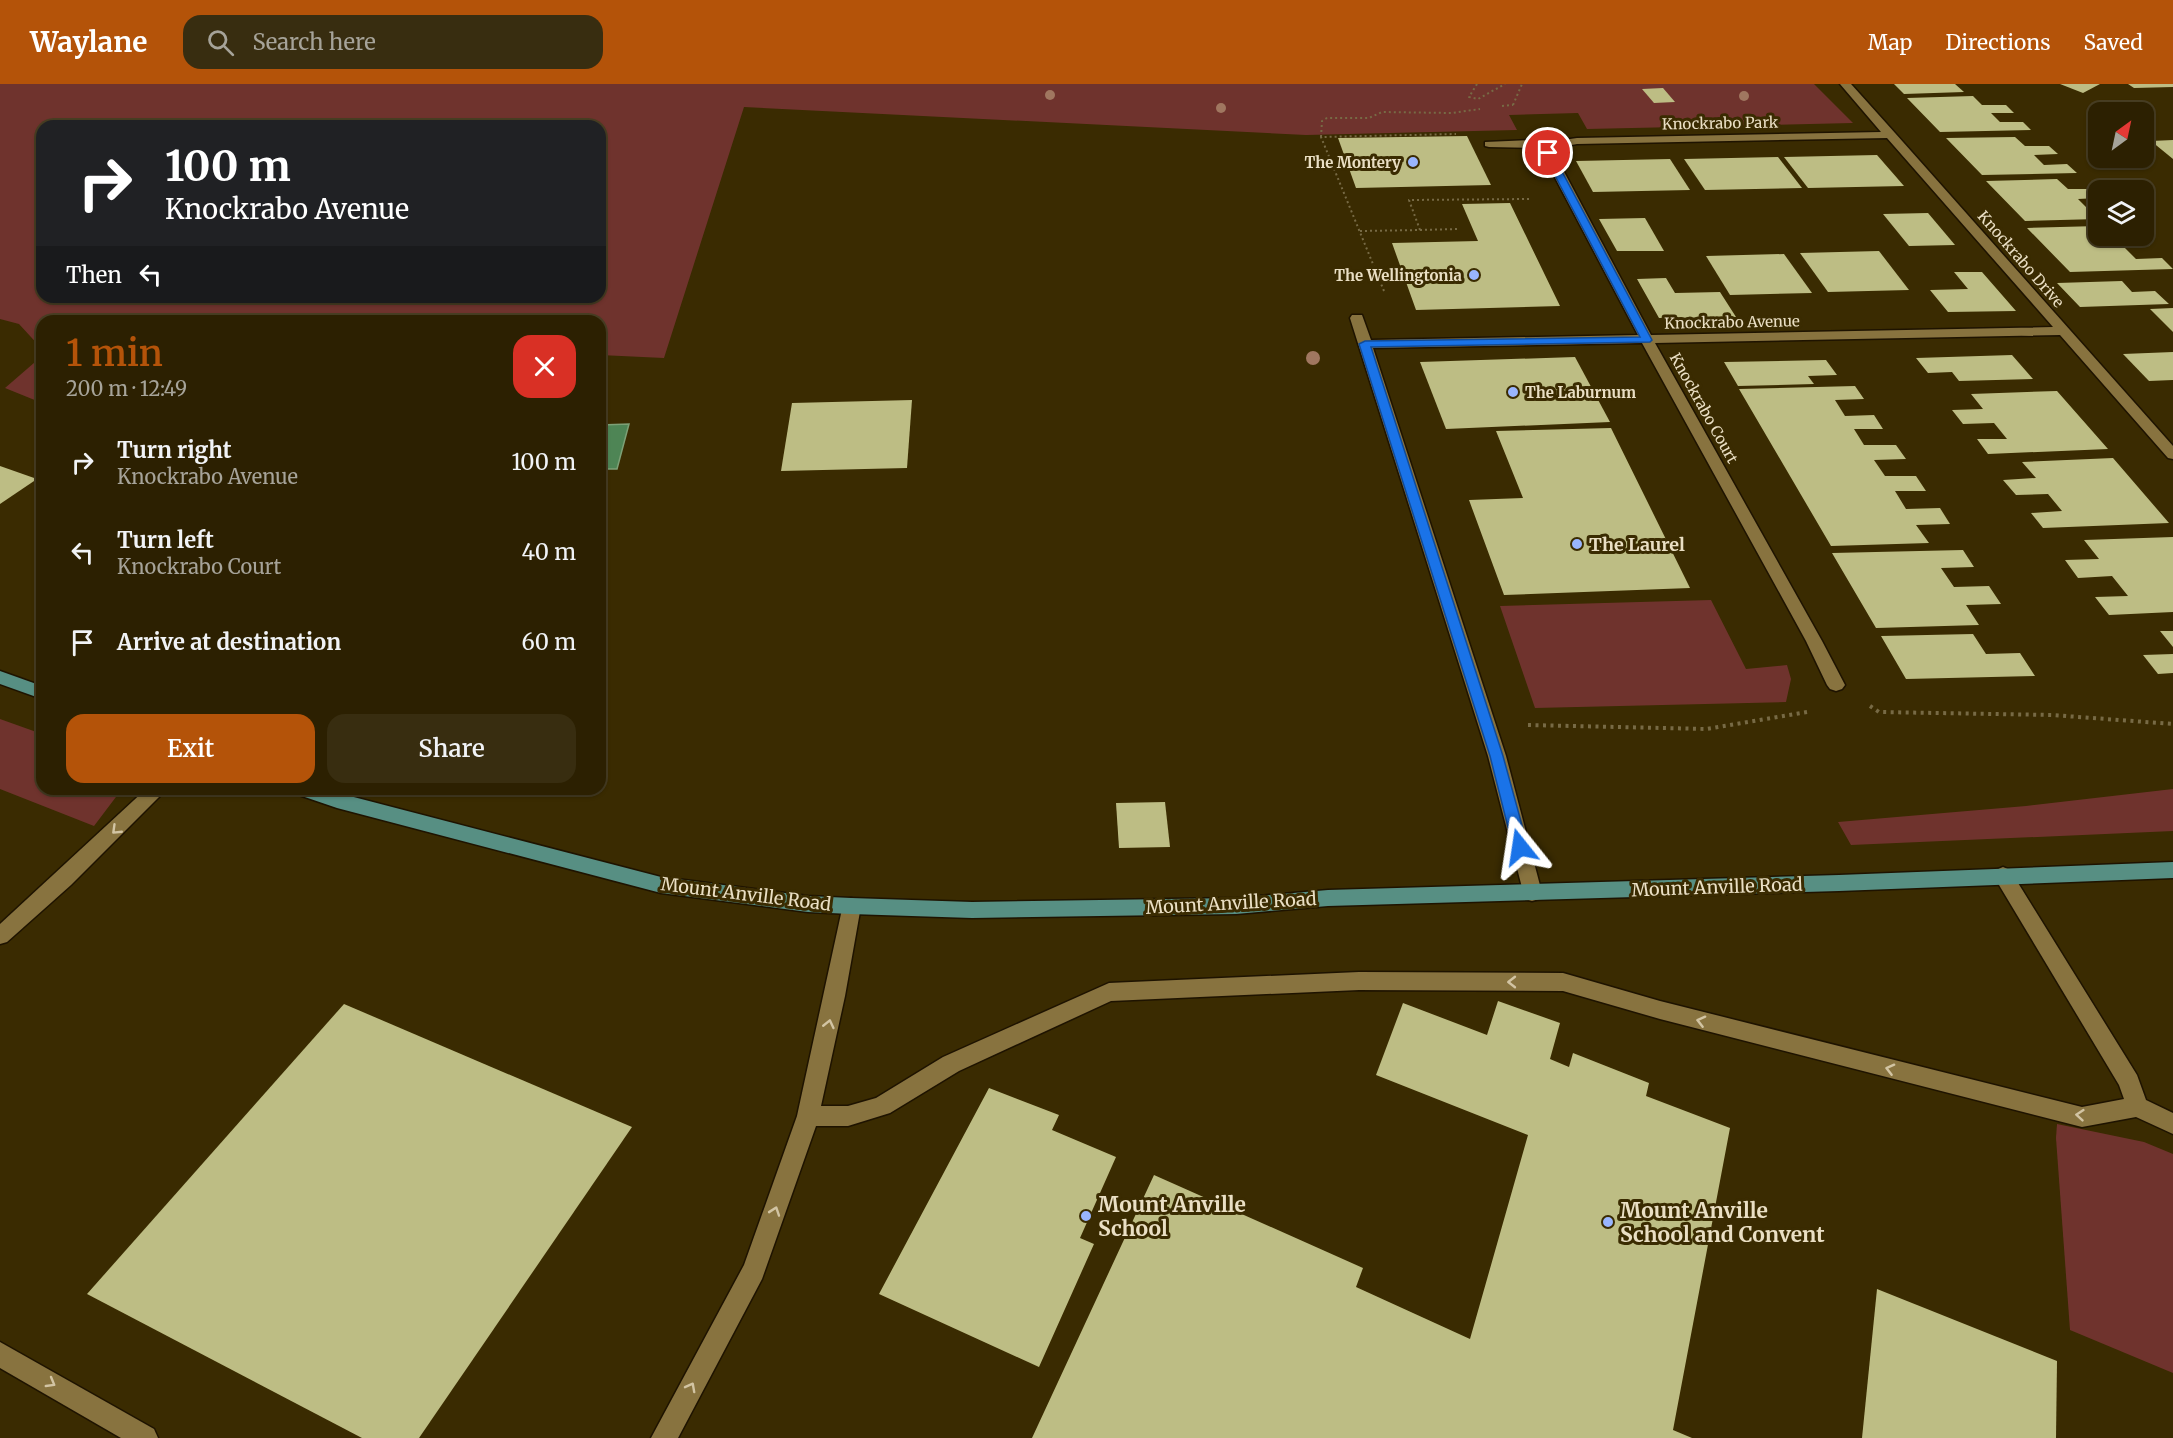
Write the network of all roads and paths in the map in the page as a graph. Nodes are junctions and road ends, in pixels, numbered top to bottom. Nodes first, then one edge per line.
1 (1477, 84) edge
2 (1505, 84) edge
3 (1845, 84) edge
4 (1486, 108) dead end
5 (1458, 134) dead end
6 (1891, 135) junction
7 (1321, 137) junction
8 (1489, 144) dead end
9 (1550, 146) junction
10 (1508, 199) dead end
11 (1458, 229) dead end
12 (1420, 230) junction
13 (1360, 231) junction
14 (1357, 318) joint
15 (2063, 331) junction
16 (1647, 340) junction
17 (1365, 344) junction
18 (2173, 454) edge
19 (0, 677) edge
20 (1836, 686) dead end
21 (36, 691) edge
22 (152, 795) edge
23 (320, 795) edge
24 (2173, 870) edge
25 (2003, 875) junction
26 (1532, 893) junction
27 (851, 906) junction
28 (0, 936) edge
29 (2137, 1107) junction
30 (807, 1116) junction
31 (2173, 1124) edge
32 (0, 1354) edge
33 (145, 1438) edge
34 (664, 1438) edge

1 - 2 path
3 - 6 street, Knockrabo Drive
4 - 7 path
5 - 7 path
6 - 9 street, Knockrabo Park
6 - 15 street, Knockrabo Drive
7 - 13 path
8 - 9 street, Knockrabo Park
9 - 16 street, Knockrabo Court
10 - 12 path
11 - 12 path
12 - 13 path
13 - 14 path
14 - 17 street
15 - 16 street, Knockrabo Avenue
15 - 18 street, Knockrabo Drive
16 - 17 street, Knockrabo Avenue
16 - 20 street, Knockrabo Court
17 - 26 street
19 - 21 main road
22 -> 28 street
23 - 27 main road, Mount Anville Road
24 - 25 main road, Mount Anville Road
25 - 26 main road, Mount Anville Road
25 - 29 street
26 - 27 main road, Mount Anville Road
30 -> 27 street
29 -> 30 street
29 - 31 street
34 -> 30 street
32 -> 33 street

